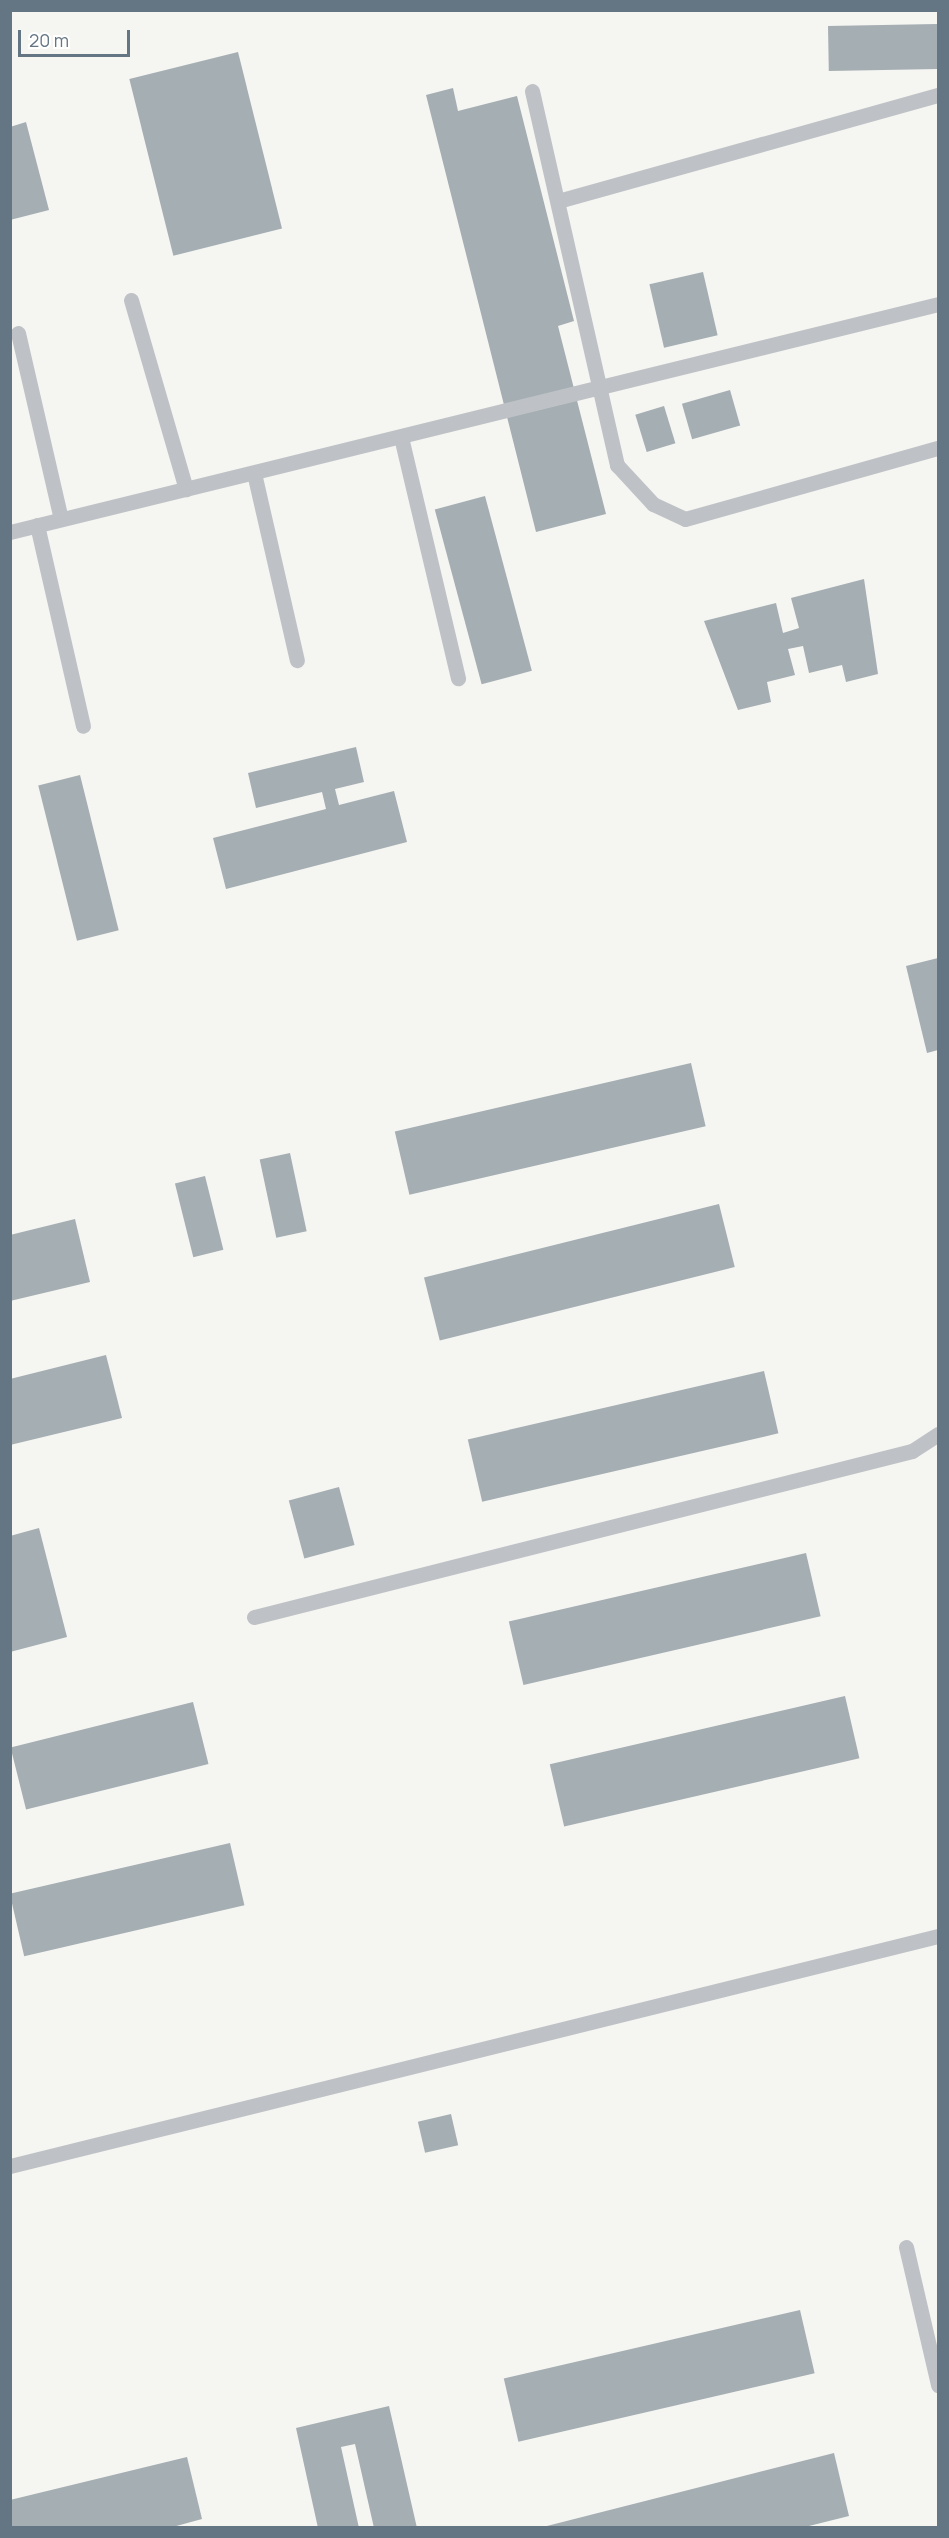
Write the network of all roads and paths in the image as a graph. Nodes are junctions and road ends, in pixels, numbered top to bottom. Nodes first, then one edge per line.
1 (532, 91) dead end
2 (939, 94) edge
3 (558, 201) junction
4 (130, 300) dead end
5 (939, 304) edge
6 (18, 333) dead end
7 (603, 389) junction
8 (401, 437) junction
9 (939, 448) edge
10 (254, 473) junction
11 (186, 489) junction
12 (61, 519) junction
13 (37, 525) junction
14 (10, 532) edge
15 (297, 660) dead end
16 (458, 678) dead end
17 (83, 726) dead end
18 (939, 1434) edge
19 (254, 1617) dead end
20 (939, 1936) edge
21 (10, 2166) edge
22 (906, 2247) dead end
23 (939, 2385) edge

1 - 3 lane
2 - 3 lane
3 - 7 lane
4 - 11 lane
5 - 7 lane
6 - 12 lane
7 - 8 lane
7 - 9 lane
8 - 10 lane
8 - 16 lane
10 - 11 lane
10 - 15 lane
11 - 12 lane
12 - 13 lane
13 - 14 lane
13 - 17 lane
18 - 19 lane
20 - 21 lane
22 - 23 lane

